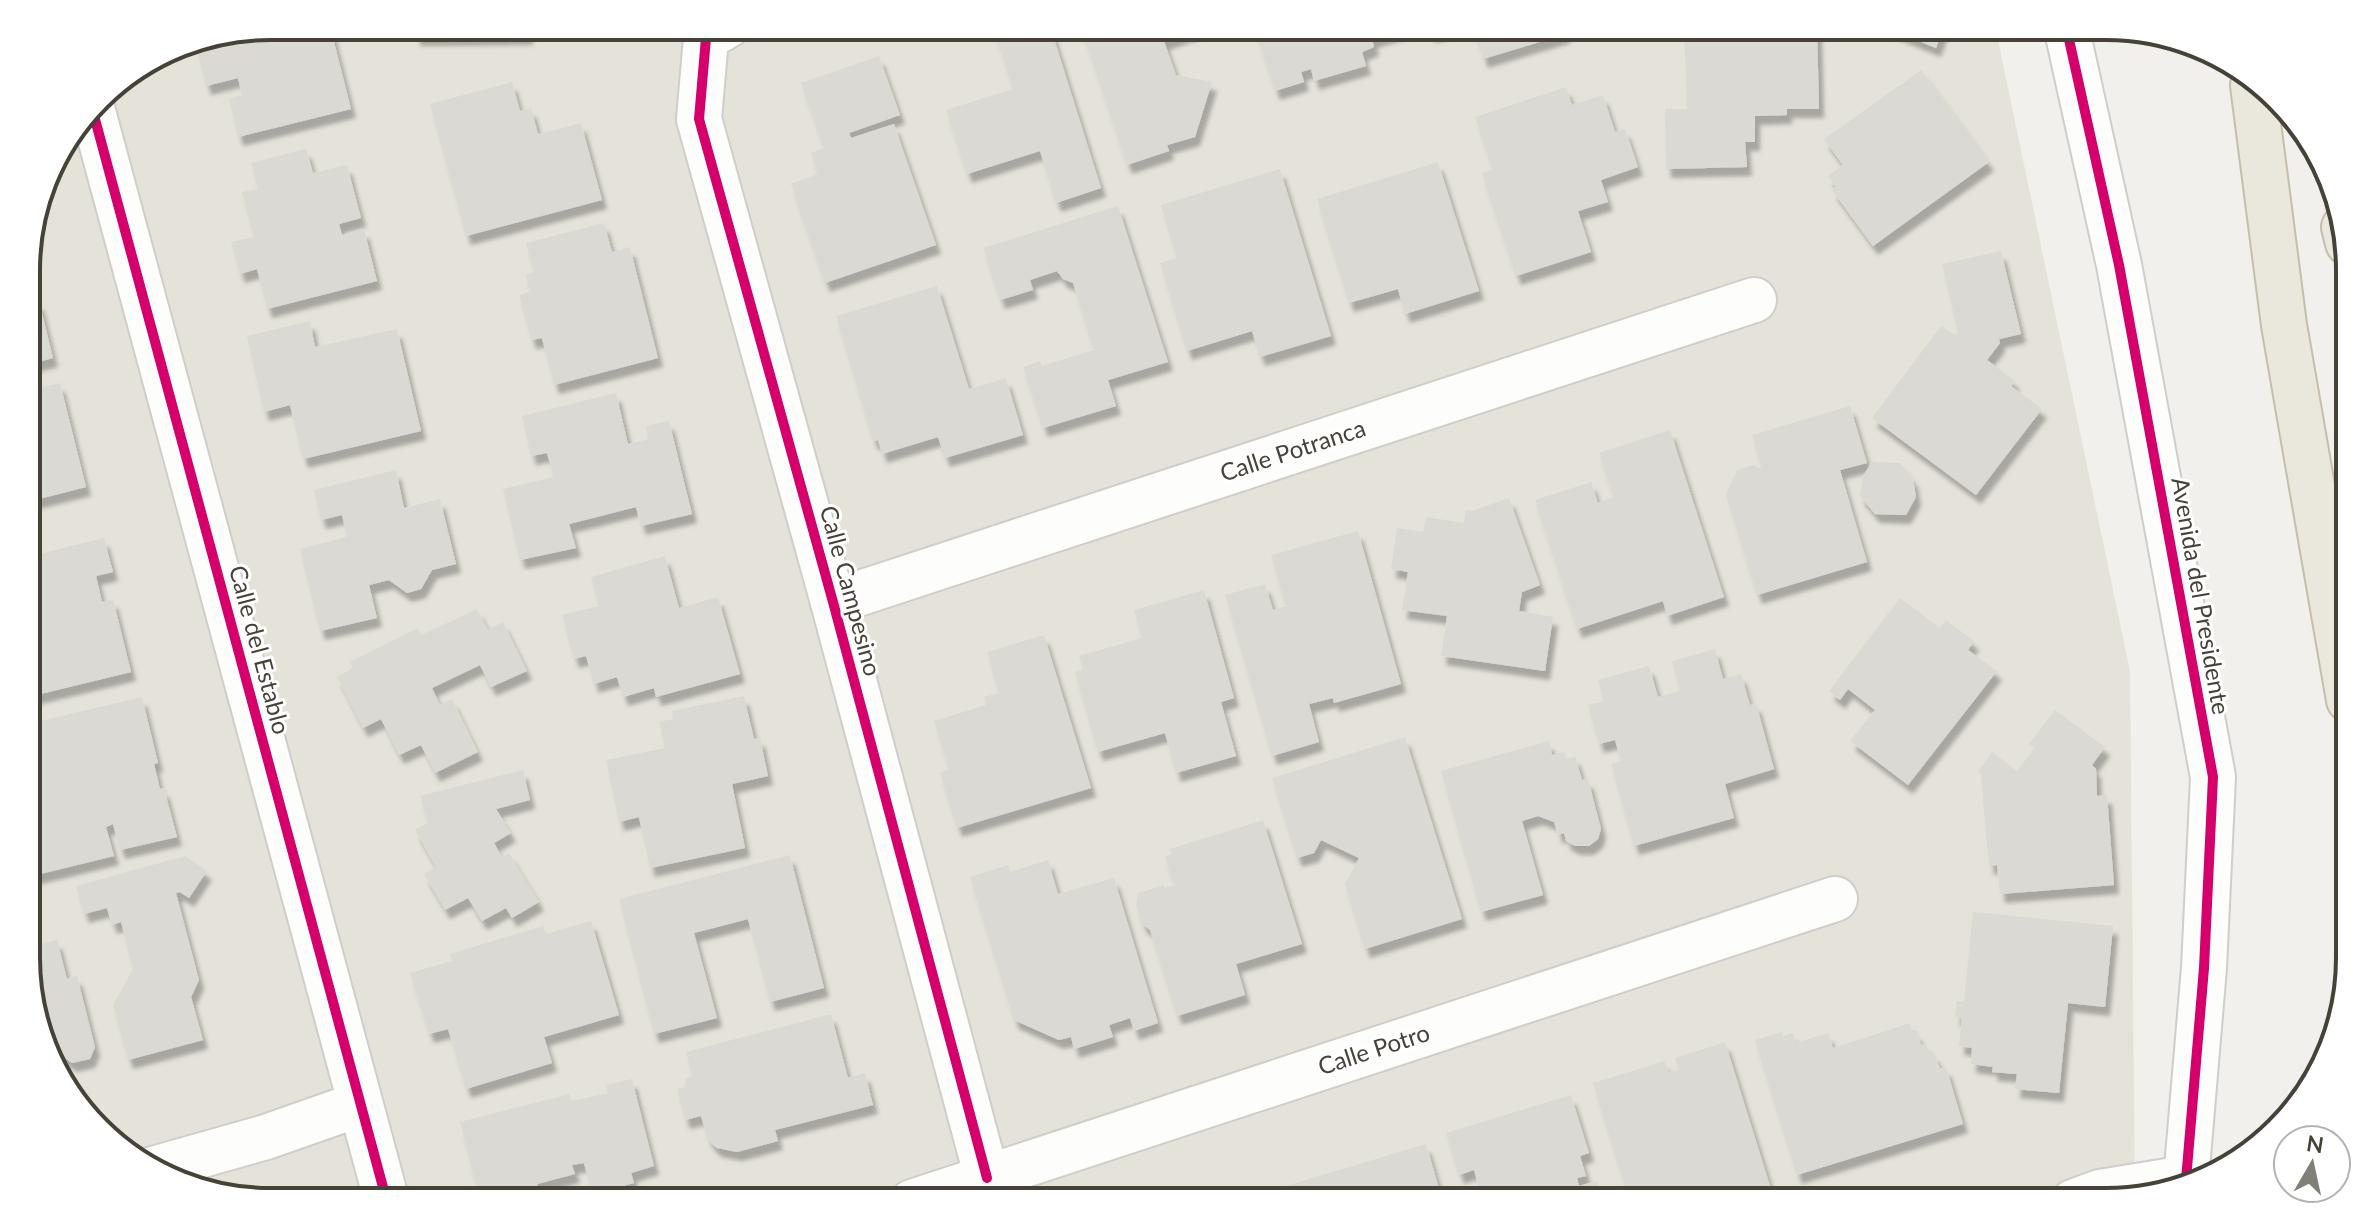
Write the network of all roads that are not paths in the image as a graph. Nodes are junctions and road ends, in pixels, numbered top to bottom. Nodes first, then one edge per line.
1 (706, 40) edge
2 (2069, 40) edge
3 (2254, 94) edge
4 (95, 120) edge
5 (1754, 300) dead end
6 (833, 602) junction
7 (2336, 625) edge
8 (1835, 899) dead end
9 (360, 1104) junction
10 (169, 1164) edge
11 (2186, 1173) edge
12 (987, 1178) junction
13 (383, 1188) edge
14 (956, 1188) edge

1 - 6 street, Calle Campesino
2 - 11 street, Avenida del Presidente
3 - 7 highway
4 - 9 street, Calle del Establo
5 - 6 street, Calle Potranca
6 - 12 street, Calle Campesino
8 - 12 street, Calle Potro
9 - 10 street
9 - 13 street, Calle del Establo
12 - 14 street, Calle Potro

